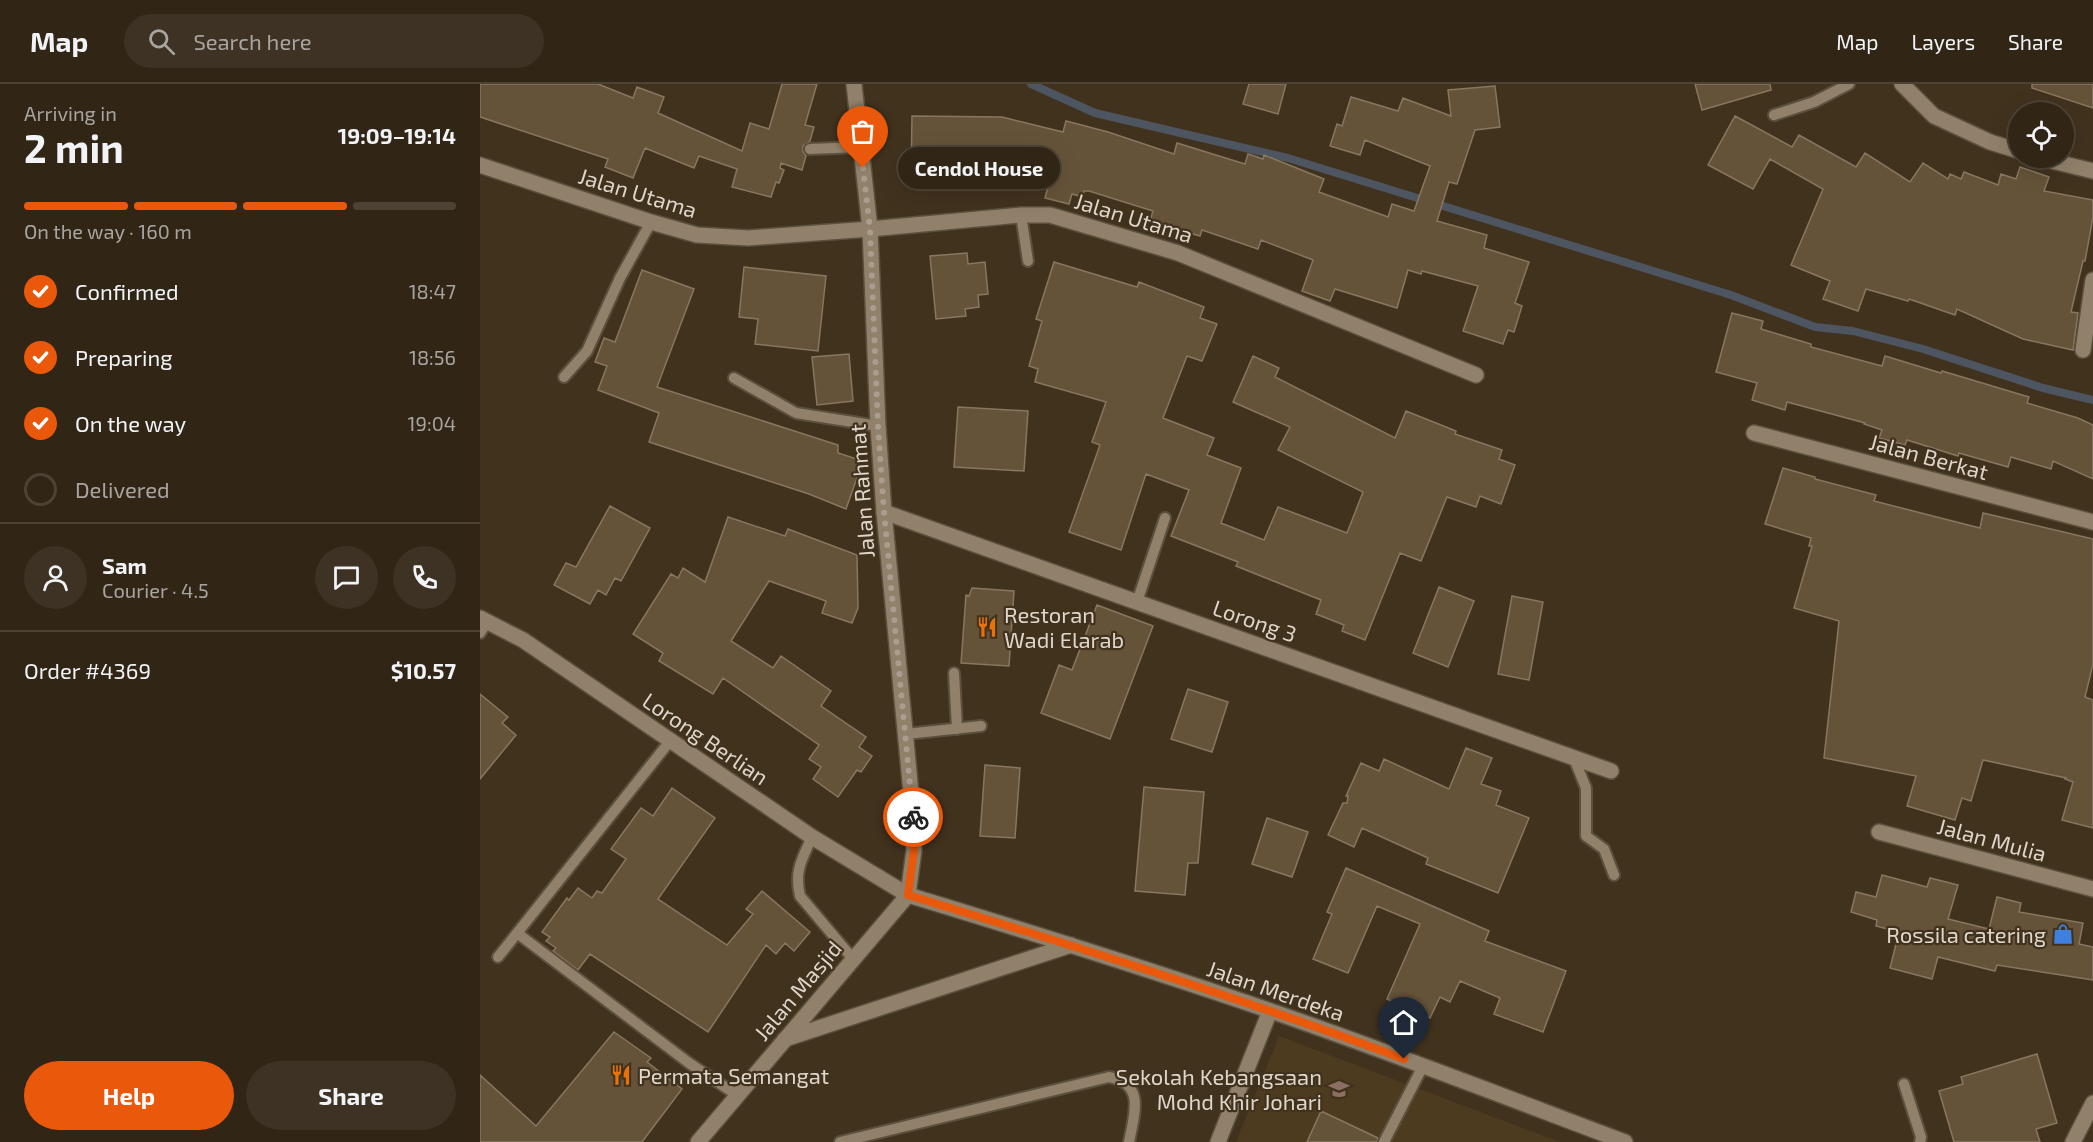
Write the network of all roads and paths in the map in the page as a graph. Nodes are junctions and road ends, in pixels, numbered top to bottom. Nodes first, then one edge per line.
1 (854, 84) edge
2 (1850, 84) edge
3 (1902, 84) edge
4 (1774, 116) dead end
5 (860, 147) junction
6 (2008, 148) edge
7 (810, 149) dead end
8 (480, 165) edge
9 (2074, 166) edge
10 (2093, 171) edge
11 (1021, 215) junction
12 (651, 222) junction
13 (870, 229) junction
14 (1028, 261) dead end
15 (2093, 280) edge
16 (2083, 351) dead end
17 (1476, 375) dead end
18 (564, 377) dead end
19 (734, 378) dead end
20 (878, 426) junction
21 (1754, 433) dead end
22 (884, 512) junction
23 (1165, 518) dead end
24 (2093, 522) edge
25 (1137, 602) junction
26 (483, 624) edge
27 (954, 673) dead end
28 (981, 726) dead end
29 (957, 729) junction
30 (906, 734) junction
31 (670, 741) junction
32 (1573, 756) junction
33 (1611, 771) dead end
34 (1879, 832) dead end
35 (812, 837) junction
36 (1614, 875) dead end
37 (2093, 889) edge
38 (908, 895) junction
39 (517, 933) junction
40 (1071, 945) junction
41 (498, 957) dead end
42 (853, 959) junction
43 (1270, 1011) junction
44 (785, 1040) junction
45 (1423, 1066) junction
46 (1904, 1084) dead end
47 (737, 1095) junction
48 (2093, 1103) edge
49 (703, 1140) edge
50 (840, 1142) edge
51 (1129, 1142) edge
52 (1218, 1142) edge
53 (1384, 1142) edge
54 (1625, 1142) edge
55 (1920, 1142) edge
56 (2073, 1142) edge

1 - 5 street, Jalan Rahmat
2 - 4 lane
3 - 6 street
5 - 7 lane
5 - 13 street, Jalan Rahmat
8 - 12 street, Jalan Utama
9 - 10 street
11 - 13 street, Jalan Utama
11 - 14 lane
11 - 17 street, Jalan Utama
12 - 13 street, Jalan Utama
12 - 18 lane
13 - 20 street, Jalan Rahmat
15 - 16 street
19 - 20 lane
20 - 22 street, Jalan Rahmat
21 - 24 street, Jalan Berkat
22 - 25 street, Lorong 3
22 - 30 street, Jalan Rahmat
23 - 25 lane
25 - 32 street, Lorong 3
26 - 31 street, Lorong Berlian
27 - 29 lane
28 - 29 lane
29 - 30 lane
30 - 38 street, Jalan Rahmat
31 - 35 street, Lorong Berlian
31 - 39 lane
32 - 33 street, Lorong 3
32 - 36 lane
34 - 37 street, Jalan Mulia
35 - 38 street, Lorong Berlian
35 - 42 lane
38 - 40 street, Jalan Merdeka
38 - 42 street, Jalan Masjid
39 - 41 lane
39 - 47 lane
40 - 43 street, Jalan Merdeka
40 - 44 street
42 - 44 street, Jalan Masjid
43 - 45 street, Jalan Merdeka
43 - 52 street
44 - 47 street, Jalan Masjid
45 - 53 lane
45 - 54 street, Jalan Merdeka
46 - 55 lane
47 - 49 street, Jalan Masjid
48 - 56 street
50 - 51 lane

